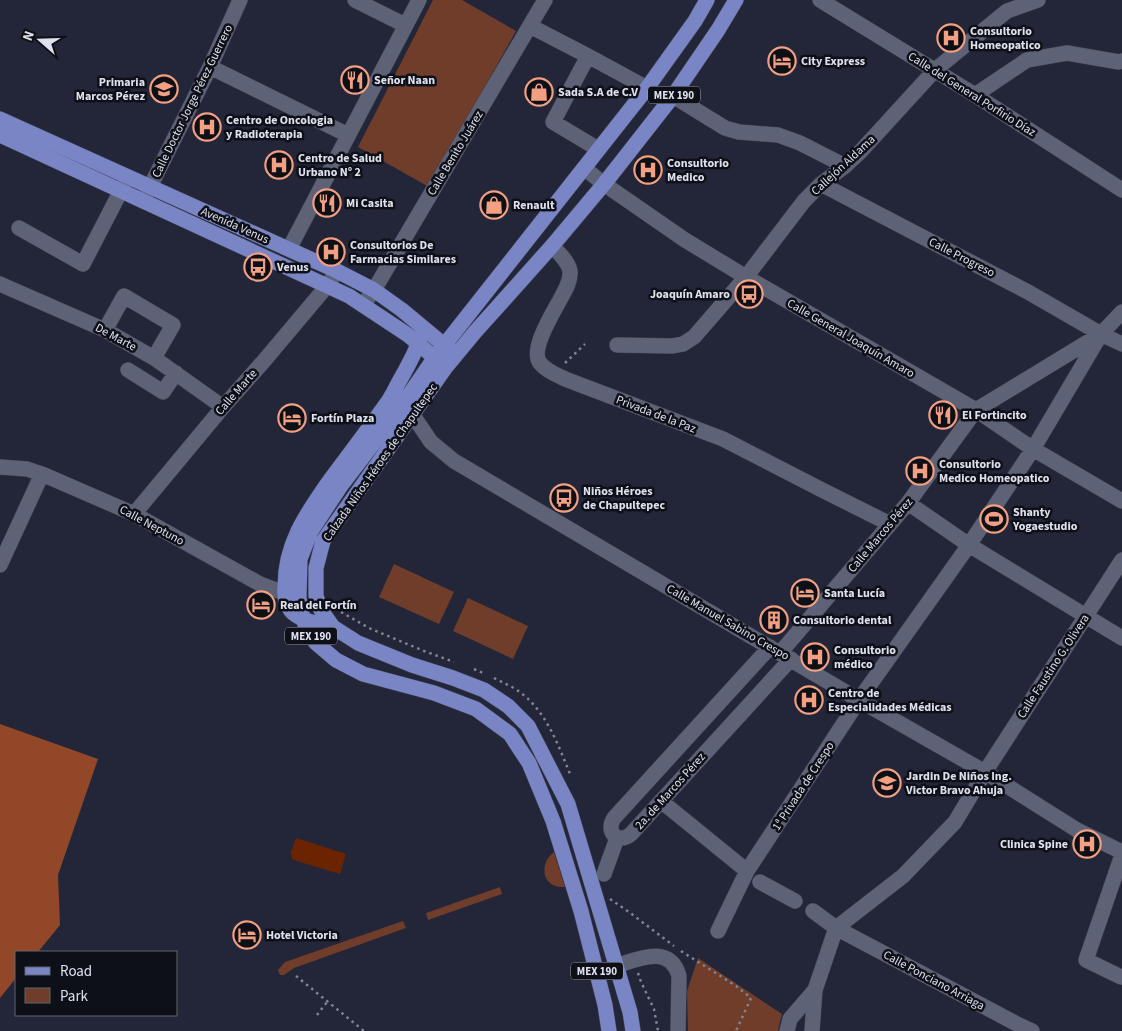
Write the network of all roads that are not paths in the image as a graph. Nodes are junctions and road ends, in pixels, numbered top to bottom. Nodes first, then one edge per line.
1 (240, 0) edge
2 (355, 0) edge
3 (419, 0) edge
4 (545, 0) edge
5 (707, 0) edge
6 (736, 0) edge
7 (820, 0) edge
8 (1038, 0) edge
9 (405, 25) junction
10 (530, 26) junction
11 (588, 56) junction
12 (1122, 61) edge
13 (210, 67) junction
14 (935, 70) junction
15 (647, 88) junction
16 (975, 95) junction
17 (673, 96) junction
18 (0, 119) edge
19 (0, 135) edge
20 (348, 135) junction
21 (598, 149) junction
22 (845, 166) junction
23 (584, 168) junction
24 (124, 184) junction
25 (604, 184) junction
26 (821, 184) junction
27 (150, 187) junction
28 (1122, 190) edge
29 (143, 201) junction
30 (19, 228) dead end
31 (552, 246) junction
32 (289, 249) junction
33 (337, 271) junction
34 (742, 274) junction
35 (0, 284) edge
36 (327, 286) junction
37 (374, 290) junction
38 (363, 305) junction
39 (1122, 312) edge
40 (423, 328) junction
41 (105, 330) junction
42 (1101, 334) junction
43 (418, 344) junction
44 (1122, 344) edge
45 (617, 345) dead end
46 (445, 356) junction
47 (154, 358) junction
48 (128, 370) dead end
49 (176, 373) junction
50 (222, 406) junction
51 (409, 407) junction
52 (976, 410) junction
53 (1033, 449) junction
54 (0, 468) edge
55 (42, 474) junction
56 (1122, 501) edge
57 (908, 503) junction
58 (134, 514) junction
59 (890, 524) junction
60 (969, 545) junction
61 (1122, 560) edge
62 (0, 565) edge
63 (292, 596) junction
64 (1086, 616) junction
65 (303, 620) junction
66 (333, 626) junction
67 (1122, 638) edge
68 (780, 653) junction
69 (859, 700) junction
70 (699, 724) junction
71 (716, 740) junction
72 (985, 772) junction
73 (661, 801) junction
74 (617, 838) junction
75 (1122, 853) edge
76 (747, 871) junction
77 (604, 874) road end
78 (760, 882) dead end
79 (836, 928) junction
80 (718, 931) dead end
81 (616, 966) junction
82 (1121, 977) dead end
83 (815, 990) junction
84 (609, 1031) edge
85 (633, 1031) edge
86 (678, 1031) edge
87 (787, 1031) edge
88 (812, 1031) edge
89 (1032, 1031) edge

1 - 13 street, Calle Doctor Jorge Pérez Guerrero
2 - 9 street
3 - 9 street
4 - 10 street, Calle Benito Juárez
5 - 15 main road, Calzada Niños Héroes de Chapultepec / MEX 190
6 - 17 main road, Calzada Niños Héroes de Chapultepec / MEX 190
7 - 14 street, Calle del General Porfirio Díaz
8 - 14 street, Callejón Aldama
9 - 20 street
10 - 11 street
10 - 37 street, Calle Benito Juárez
11 - 15 street
11 - 21 street
12 - 16 street
13 - 20 street
13 - 27 street, Calle Doctor Jorge Pérez Guerrero
14 - 16 street, Calle del General Porfirio Díaz
14 - 22 street, Callejón Aldama
15 - 21 main road, Calzada Niños Héroes de Chapultepec / MEX 190
16 - 28 street, Calle del General Porfirio Díaz
17 - 22 street
17 - 25 main road, Calzada Niños Héroes de Chapultepec / MEX 190
18 - 24 main road, Avenida Venus
19 - 24 main road, Avenida Venus
20 - 32 street
21 - 23 main road, Calzada Niños Héroes de Chapultepec / MEX 190
22 - 26 street, Callejón Aldama
23 - 25 street, Calle General Joaquín Amaro
23 - 46 main road, Calzada Niños Héroes de Chapultepec / MEX 190
24 - 27 main road, Avenida Venus
24 - 29 main road, Avenida Venus
24 - 30 street
25 - 31 main road, Calzada Niños Héroes de Chapultepec / MEX 190
25 - 34 street, Calle General Joaquín Amaro
26 - 34 street, Callejón Aldama
26 - 42 street, Calle Progreso
27 - 29 street, Calle Doctor Jorge Pérez Guerrero
27 - 32 main road, Avenida Venus
29 - 36 main road, Avenida Venus
31 - 46 main road, Calzada Niños Héroes de Chapultepec / MEX 190
31 - 59 street, Privada de la Paz
32 - 33 main road, Avenida Venus
33 - 36 street, Calle Marte
33 - 37 main road, Avenida Venus
34 - 45 street, Callejón Aldama
34 - 52 street, Calle General Joaquín Amaro
35 - 41 street, De Marte
36 - 38 main road, Avenida Venus
36 - 50 street, Calle Marte
37 - 38 street, Calle Benito Juárez
37 - 40 main road, Avenida Venus
38 - 43 main road, Avenida Venus
39 - 42 street, Calle Marcos Pérez
40 - 43 main road
40 - 46 main road, Avenida Venus
41 - 47 street, De Marte
41 - 47 street
42 - 44 street, Calle Progreso
42 - 52 street, Calle Marcos Pérez
42 - 53 street, 1ª Privada de Crespo
43 - 46 main road, Avenida Venus
43 - 63 main road
46 - 51 main road, Calzada Niños Héroes de Chapultepec / MEX 190
47 - 49 street, De Marte
48 - 49 street
49 - 50 street, De Marte
50 - 58 street, Calle Marte
51 - 63 main road, Calzada Niños Héroes de Chapultepec / MEX 190
51 - 66 main road, Calzada Niños Héroes de Chapultepec / MEX 190
51 - 68 street, Calle Manuel Sabino Crespo
52 - 53 street, Calle General Joaquín Amaro
52 - 57 street, Calle Marcos Pérez
53 - 56 street, Calle General Joaquín Amaro
53 - 60 street, 1ª Privada de Crespo
54 - 55 street, Calle Neptuno
55 - 58 street, Calle Neptuno
55 - 62 street
57 - 59 street, Calle Marcos Pérez
57 - 60 street
58 - 63 street, Calle Neptuno
59 - 68 street, Calle Marcos Pérez
60 - 64 street
60 - 69 street, 1ª Privada de Crespo
61 - 64 street, Calle Faustino G. Olivera
63 - 65 main road
64 - 67 street
64 - 72 street, Calle Faustino G. Olivera
65 - 66 main road
65 - 84 main road, MEX 190
66 - 81 main road, Calzada Niños Héroes de Chapultepec / MEX 190
68 - 69 street, Calle Manuel Sabino Crespo
68 - 70 street, 2a. de Marcos Pérez
68 - 71 street, 2a. de Marcos Pérez
69 - 72 street, Calle Manuel Sabino Crespo
69 - 76 street, 1ª Privada de Crespo
70 - 71 street
70 - 74 street, 2a. de Marcos Pérez
71 - 73 street, 2a. de Marcos Pérez
72 - 75 street, Calle Manuel Sabino Crespo
72 - 79 street, Calle Faustino G. Olivera
73 - 74 street, 2a. de Marcos Pérez
73 - 76 street
74 - 77 street
75 - 82 street
76 - 80 street, 1ª Privada de Crespo
78 - 79 street, Calle Ponciano Arriaga
79 - 83 street
79 - 89 street, Calle Ponciano Arriaga
81 - 85 main road, Calzada Niños Héroes de Chapultepec / MEX 190
81 - 86 street
83 - 87 street
83 - 88 street

